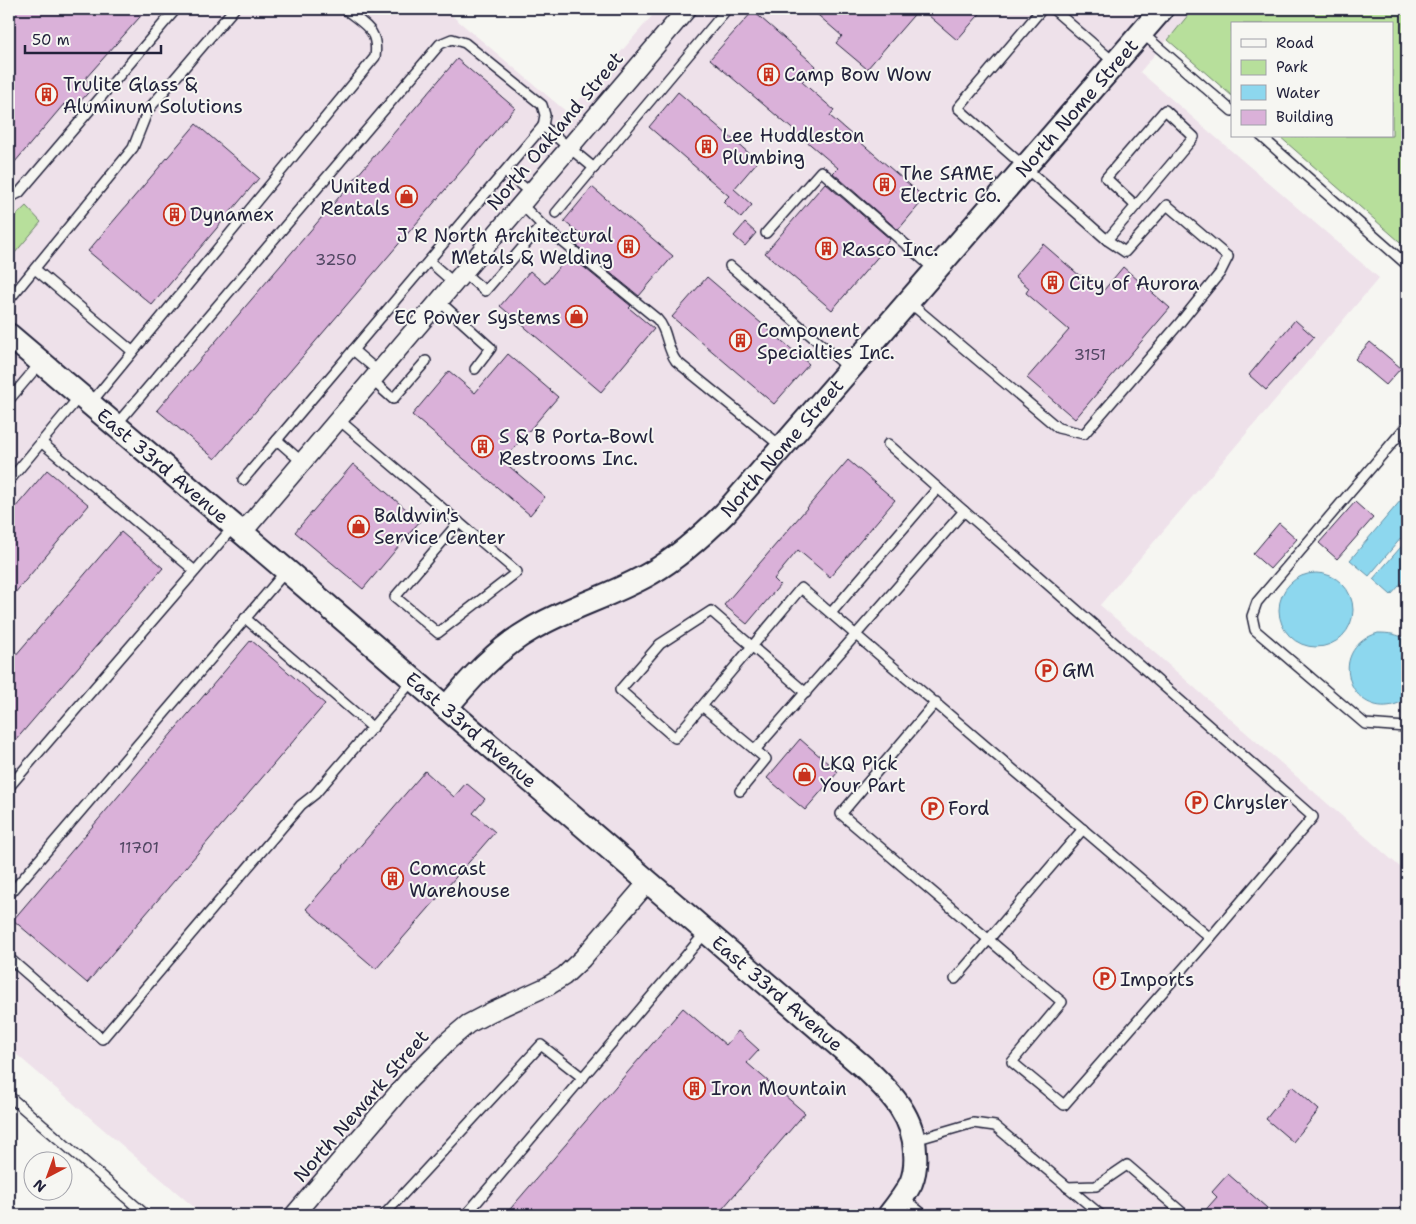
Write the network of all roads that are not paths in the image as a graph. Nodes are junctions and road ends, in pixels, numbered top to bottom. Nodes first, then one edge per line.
1 (176, 9) edge
2 (234, 9) edge
3 (345, 9) edge
4 (687, 9) edge
5 (727, 9) edge
6 (1042, 9) edge
7 (1053, 9) edge
8 (1162, 9) edge
9 (1142, 32) junction
10 (1115, 63) junction
11 (1231, 110) edge
12 (543, 126) junction
13 (1263, 138) edge
14 (569, 148) junction
15 (1025, 167) junction
16 (594, 168) junction
17 (505, 172) junction
18 (9, 198) edge
19 (526, 198) junction
20 (1136, 206) junction
21 (556, 213) dead end
22 (542, 225) junction
23 (766, 232) dead end
24 (1107, 240) junction
25 (429, 261) junction
26 (1407, 264) edge
27 (730, 266) dead end
28 (35, 269) junction
29 (935, 271) junction
30 (459, 278) junction
31 (9, 300) edge
32 (439, 301) junction
33 (908, 302) junction
34 (9, 335) edge
35 (354, 350) junction
36 (132, 351) junction
37 (426, 361) dead end
38 (41, 362) junction
39 (475, 369) dead end
40 (850, 369) junction
41 (375, 376) junction
42 (9, 400) edge
43 (85, 400) junction
44 (338, 419) junction
45 (116, 426) junction
46 (1407, 428) edge
47 (277, 440) junction
48 (41, 442) junction
49 (888, 444) dead end
50 (782, 447) junction
51 (302, 462) junction
52 (243, 480) dead end
53 (9, 481) edge
54 (938, 488) junction
55 (964, 511) junction
56 (459, 522) junction
57 (238, 529) junction
58 (286, 570) junction
59 (195, 571) junction
60 (831, 613) junction
61 (245, 618) junction
62 (856, 636) junction
63 (752, 646) junction
64 (413, 680) junction
65 (806, 693) junction
66 (936, 702) junction
67 (702, 706) junction
68 (446, 708) junction
69 (1407, 727) edge
70 (373, 728) junction
71 (755, 750) junction
72 (9, 787) edge
73 (740, 791) dead end
74 (1083, 828) junction
75 (648, 882) junction
76 (9, 895) edge
77 (706, 932) junction
78 (1210, 938) junction
79 (988, 939) junction
80 (9, 958) edge
81 (955, 979) dead end
82 (583, 1078) junction
83 (9, 1096) edge
84 (915, 1140) junction
85 (1067, 1187) junction
86 (903, 1198) junction
87 (146, 1215) edge
88 (294, 1215) edge
89 (384, 1215) edge
90 (466, 1215) edge
91 (889, 1215) edge
92 (924, 1215) edge
93 (1101, 1215) edge
94 (1185, 1215) edge

1 - 18 lane
2 - 28 lane
3 - 36 lane
4 - 14 street, North Oakland Street
5 - 16 lane
6 - 15 lane
7 - 10 lane
8 - 9 street, North Nome Street
9 - 10 street, North Nome Street
9 - 11 lane
10 - 15 street, North Nome Street
12 - 14 lane
12 - 17 lane
12 - 45 lane
13 - 26 lane
14 - 16 lane
14 - 19 street, North Oakland Street
15 - 24 lane
15 - 29 street, North Nome Street
16 - 21 lane
17 - 19 lane
17 - 25 lane
19 - 22 lane
19 - 30 street, North Oakland Street
20 - 20 lane
20 - 24 lane
22 - 30 lane
22 - 50 lane
23 - 29 lane
24 - 33 lane
25 - 30 lane
25 - 35 lane
27 - 40 lane
28 - 31 lane
28 - 36 lane
29 - 33 street, North Nome Street
30 - 32 street, North Oakland Street
32 - 39 lane
32 - 41 street, North Oakland Street
33 - 40 street, North Nome Street
34 - 38 street, East 33rd Avenue
35 - 41 lane
35 - 47 lane
36 - 43 lane
37 - 41 lane
38 - 42 lane
38 - 43 street, East 33rd Avenue
40 - 50 street, North Nome Street
41 - 44 street, North Oakland Street
43 - 45 street, East 33rd Avenue
43 - 48 lane
44 - 51 street, North Oakland Street
44 - 56 lane
45 - 57 street, East 33rd Avenue
46 - 69 lane
47 - 51 lane
47 - 52 lane
48 - 53 lane
48 - 59 lane
49 - 54 lane
50 - 68 street, North Nome Street
51 - 57 street, North Oakland Street
54 - 55 lane
54 - 60 lane
55 - 62 lane
55 - 78 lane
56 - 56 lane
57 - 58 street, East 33rd Avenue
57 - 59 lane
58 - 61 lane
58 - 64 street, East 33rd Avenue
59 - 72 lane
60 - 62 lane
60 - 63 lane
61 - 70 lane
61 - 76 lane
62 - 65 lane
62 - 66 lane
63 - 65 lane
63 - 67 lane
63 - 67 lane
64 - 68 street, East 33rd Avenue
64 - 70 lane
65 - 71 lane
66 - 74 lane
66 - 79 lane
67 - 71 lane
68 - 75 street, East 33rd Avenue
70 - 80 lane
71 - 73 lane
74 - 78 lane
74 - 79 lane
75 - 77 street, East 33rd Avenue
75 - 88 street, North Newark Street
77 - 82 lane
77 - 84 street, East 33rd Avenue
78 - 79 lane
79 - 81 lane
82 - 89 lane
82 - 90 lane
83 - 87 lane
84 - 85 lane
84 - 86 street, East 33rd Avenue
85 - 93 lane
85 - 94 lane
86 - 91 street, East 33rd Avenue
86 - 92 lane

